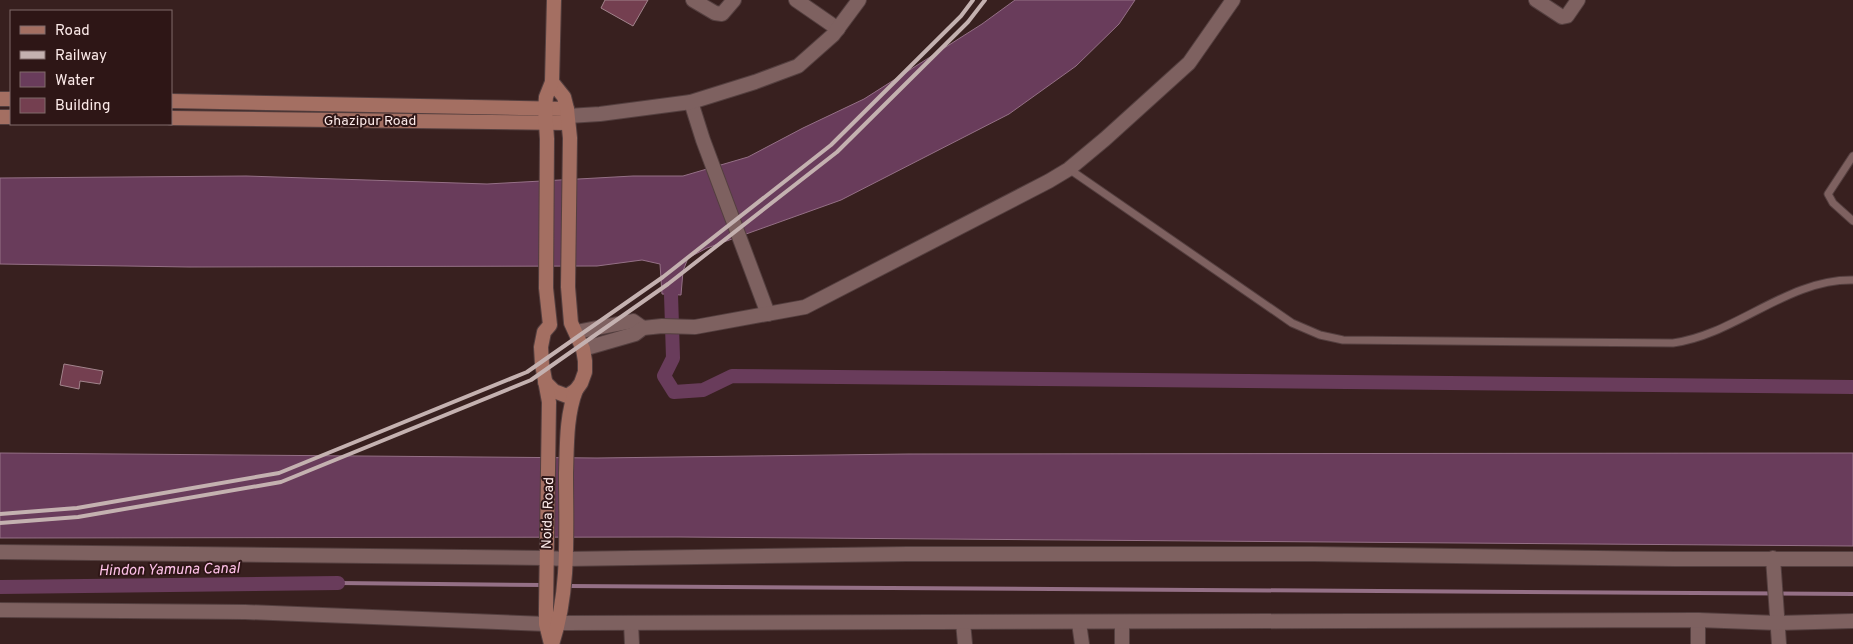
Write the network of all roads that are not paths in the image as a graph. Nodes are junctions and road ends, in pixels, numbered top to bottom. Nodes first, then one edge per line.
1 (554, 0) edge
2 (693, 0) edge
3 (734, 0) edge
4 (796, 0) edge
5 (860, 0) edge
6 (1233, 0) edge
7 (1536, 0) edge
8 (1578, 0) edge
9 (813, 5) edge
10 (838, 29) junction
11 (552, 82) junction
12 (172, 101) edge
13 (691, 102) junction
14 (545, 109) junction
15 (568, 116) junction
16 (172, 118) edge
17 (546, 123) junction
18 (1853, 156) edge
19 (1070, 169) junction
20 (1853, 221) edge
21 (1853, 280) edge
22 (768, 314) junction
23 (550, 325) junction
24 (573, 327) junction
25 (643, 328) junction
26 (583, 349) junction
27 (545, 382) junction
28 (576, 390) junction
29 (0, 552) edge
30 (546, 554) junction
31 (565, 556) junction
32 (1853, 559) edge
33 (1773, 564) junction
34 (0, 610) edge
35 (1698, 620) junction
36 (1853, 621) edge
37 (962, 622) junction
38 (1079, 622) junction
39 (1122, 622) junction
40 (553, 623) junction
41 (631, 623) junction
42 (1778, 623) junction
43 (551, 644) edge
44 (632, 644) edge
45 (965, 644) edge
46 (1082, 644) edge
47 (1122, 644) edge
48 (1698, 644) edge
49 (1780, 644) edge

1 - 11 main road
2 - 3 street
4 - 9 street
5 - 10 street
6 - 19 street
7 - 8 street
9 - 10 street
10 - 13 street
11 - 14 main road
11 - 15 main road
12 - 14 main road, Ghazipur Road
13 - 15 street
13 - 22 street
14 - 15 main road, Ghazipur Road
14 - 17 main road
15 - 17 main road, Ghazipur Road
15 - 24 main road
16 - 17 main road, Ghazipur Road
17 - 23 main road
18 - 20 lane
19 - 21 lane
19 - 22 street
22 - 25 street
23 - 24 main road
23 - 27 main road
24 - 25 street
24 - 26 main road
25 - 26 street
26 - 28 main road
27 - 28 main road
27 - 30 main road, Noida Road
28 - 31 main road, Noida Road
29 - 30 street
30 - 31 street
30 - 40 main road, Noida Road
31 - 33 street
31 - 40 main road, Noida Road
32 - 33 street
33 - 42 street
34 - 40 street
35 - 39 street
35 - 42 street
35 - 48 street
36 - 42 street
37 - 38 street
37 - 41 street
37 - 45 street
38 - 39 street
38 - 46 street
39 - 47 street
40 - 41 street
40 - 43 main road, Noida Road
41 - 44 street
42 - 49 street

